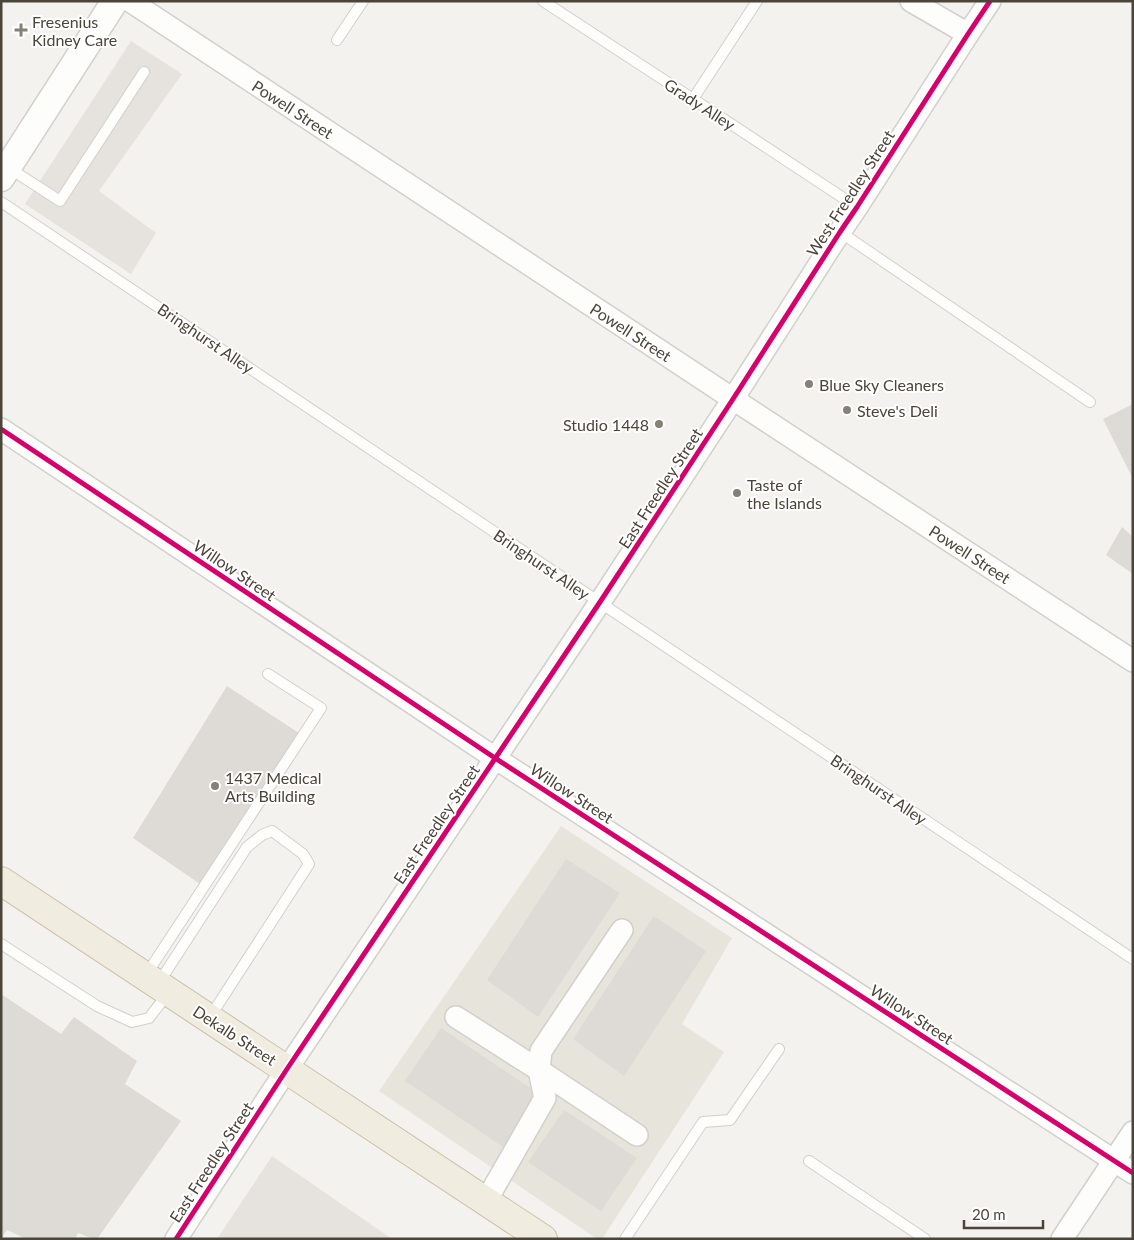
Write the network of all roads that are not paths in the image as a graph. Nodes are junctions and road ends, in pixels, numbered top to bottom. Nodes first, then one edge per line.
1 (115, 1) edge
2 (130, 1) edge
3 (363, 1) edge
4 (543, 1) edge
5 (758, 1) edge
6 (912, 1) edge
7 (990, 1) edge
8 (968, 34) junction
9 (337, 40) dead end
10 (144, 72) dead end
11 (693, 99) junction
12 (4, 173) edge
13 (1, 202) edge
14 (857, 207) junction
15 (840, 232) junction
16 (733, 399) junction
17 (1090, 402) dead end
18 (1, 430) edge
19 (600, 602) junction
20 (1133, 661) edge
21 (268, 674) dead end
22 (495, 758) junction
23 (1, 881) edge
24 (622, 930) dead end
25 (1, 944) edge
26 (1133, 959) edge
27 (157, 984) junction
28 (456, 1017) dead end
29 (210, 1018) junction
30 (779, 1049) dead end
31 (287, 1069) junction
32 (539, 1070) junction
33 (1133, 1132) edge
34 (637, 1135) dead end
35 (809, 1161) dead end
36 (1113, 1161) junction
37 (1133, 1173) edge
38 (486, 1201) junction
39 (176, 1239) edge
40 (543, 1239) edge
41 (625, 1239) edge
42 (925, 1239) edge
43 (1062, 1239) edge

1 - 12 street
2 - 16 street, Powell Street
3 - 9 lane
4 - 11 lane, Grady Alley
5 - 11 lane
6 - 8 street
7 - 8 street, West Freedley Street
8 - 14 street, West Freedley Street
10 - 12 lane
11 - 14 lane, Grady Alley
13 - 19 lane, Bringhurst Alley
14 - 15 street, West Freedley Street
15 - 16 street, West Freedley Street
15 - 17 lane
16 - 19 street, East Freedley Street
16 - 20 street, Powell Street
18 - 22 street, Willow Street
19 - 22 street, East Freedley Street
19 - 26 lane, Bringhurst Alley
21 - 27 lane
22 - 31 street, East Freedley Street
22 - 36 street, Willow Street
23 - 27 highway, Dekalb Street
24 - 32 street
25 - 27 lane
27 - 29 highway, Dekalb Street
27 - 29 lane
28 - 32 street
29 - 31 highway, Dekalb Street
30 - 41 lane
31 - 38 highway, Dekalb Street
31 - 39 street, East Freedley Street
32 - 34 street
32 - 38 street
33 - 36 street
35 - 42 lane
36 - 37 street, Willow Street
36 - 43 street
38 - 40 highway, Dekalb Street

